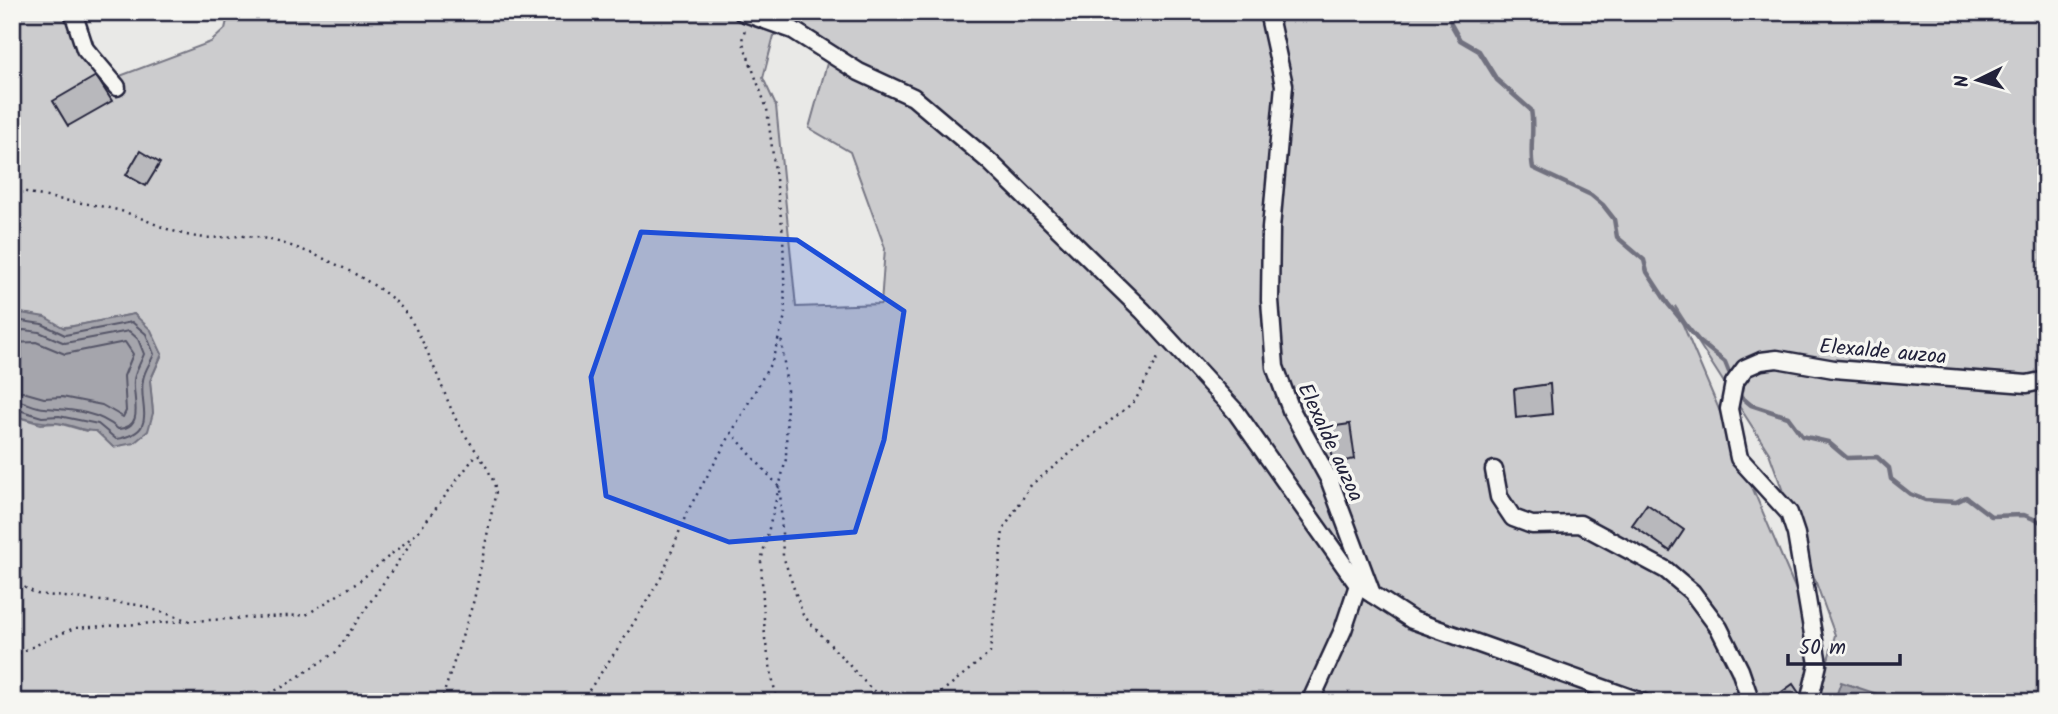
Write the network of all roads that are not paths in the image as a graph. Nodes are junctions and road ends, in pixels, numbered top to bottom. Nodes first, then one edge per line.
1 (73, 12) edge
2 (1268, 12) edge
3 (745, 14) edge
4 (117, 87) dead end
5 (2046, 380) edge
6 (1494, 470) dead end
7 (1365, 590) junction
8 (1310, 702) edge
9 (1642, 702) edge
10 (1751, 702) edge
11 (1809, 702) edge

1 - 4 street
2 - 7 street, Elexalde auzoa
3 - 7 street
5 - 11 street, Elexalde auzoa
6 - 10 street
7 - 8 street
7 - 9 street

